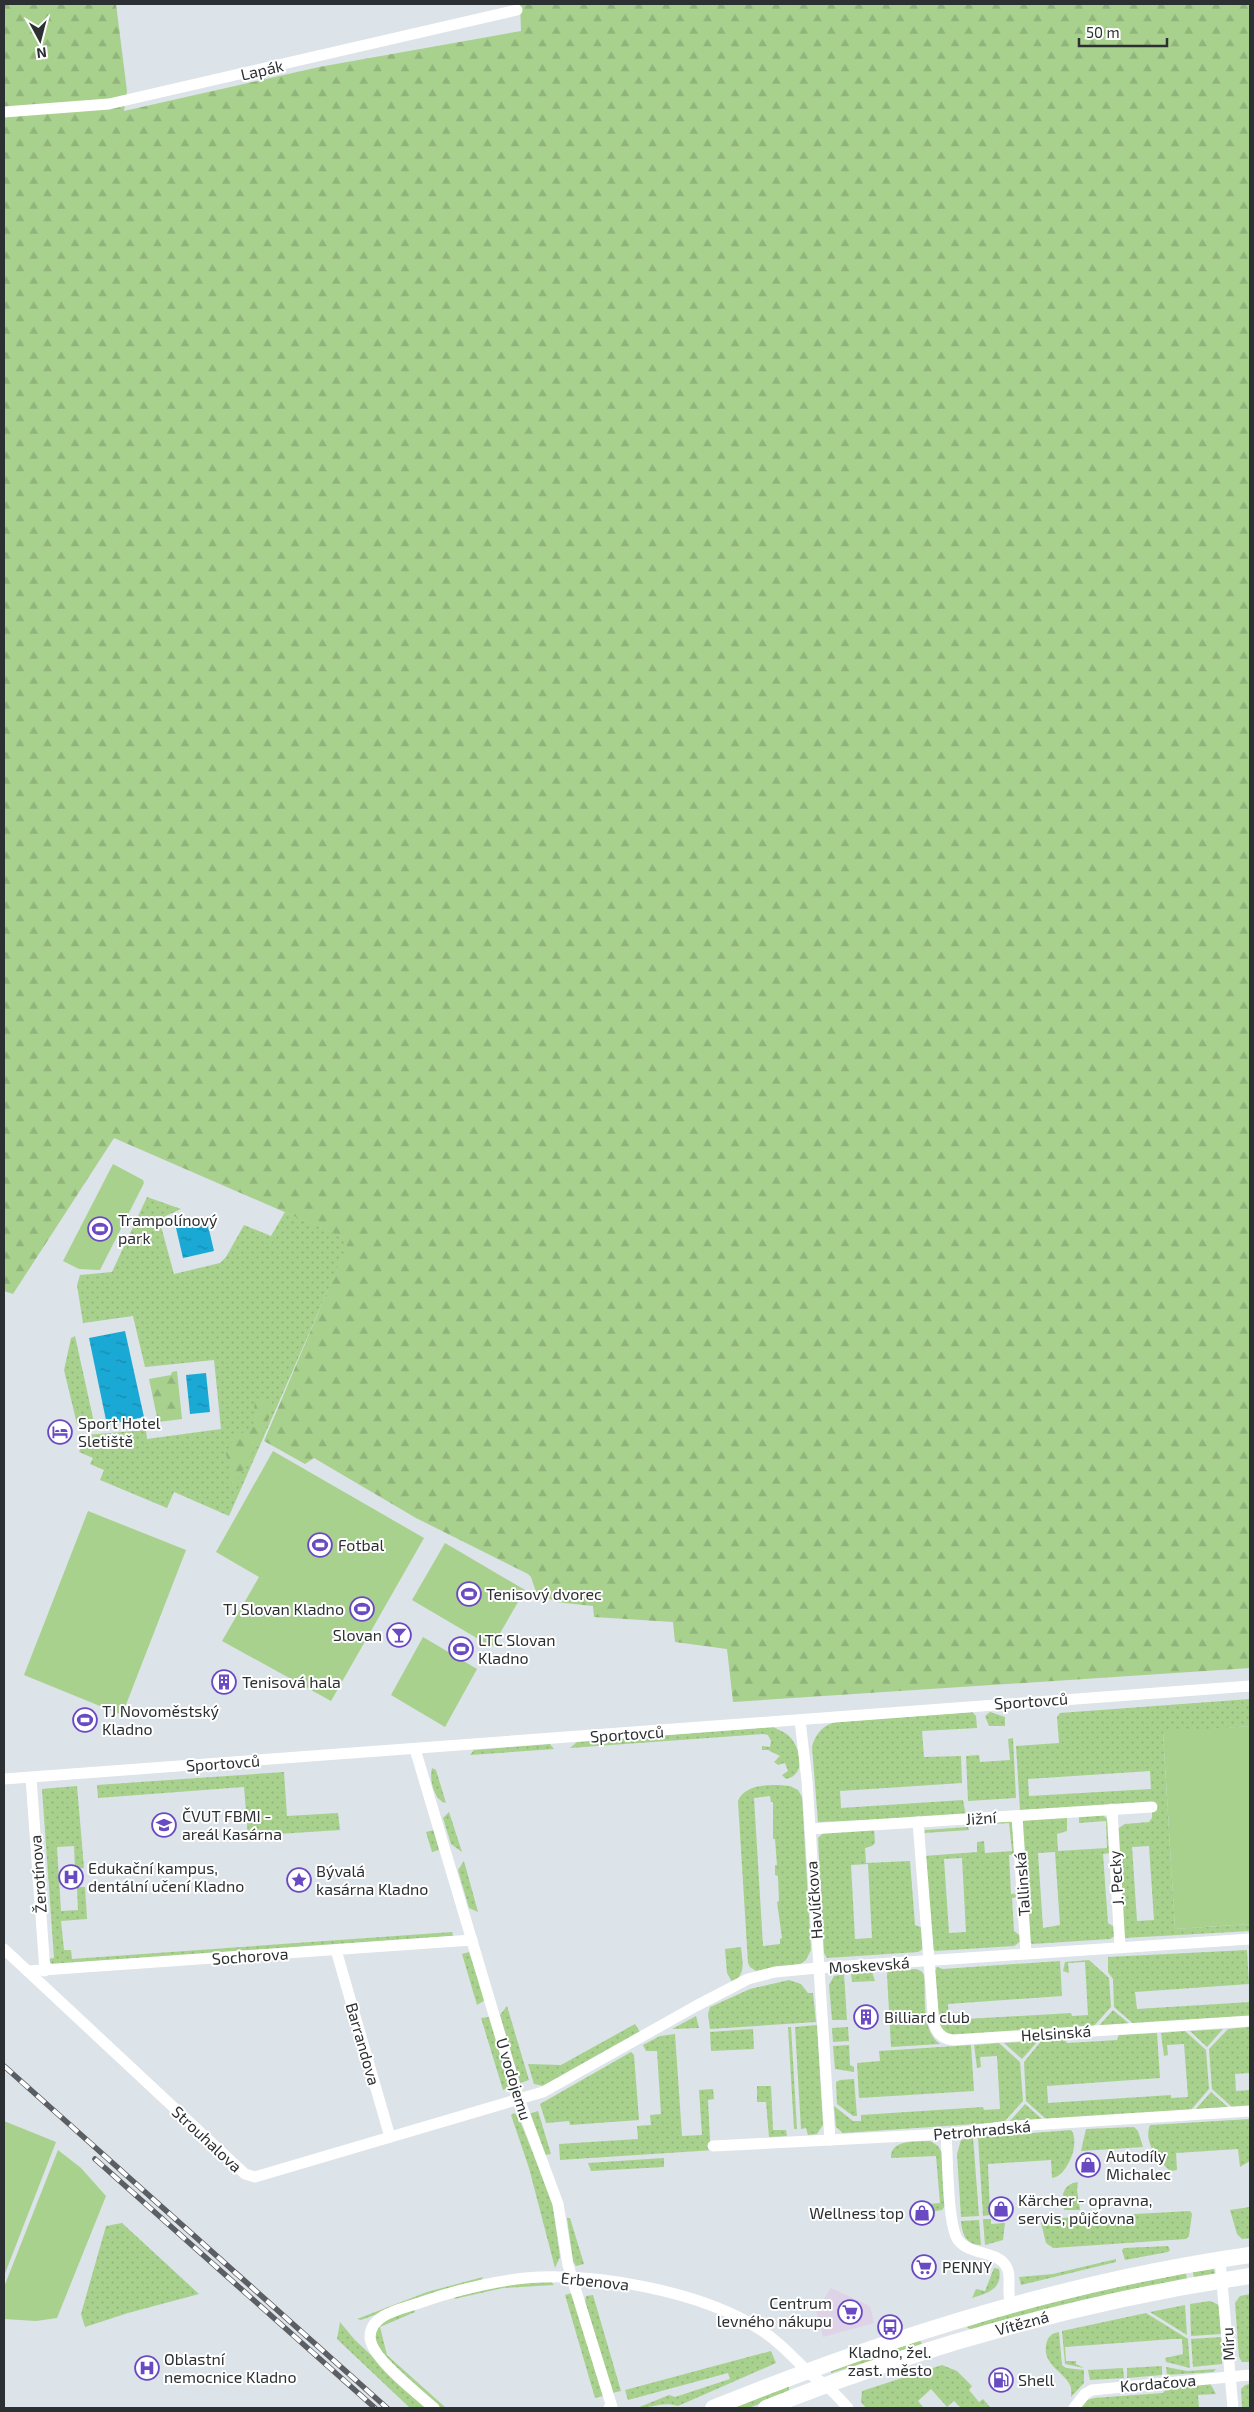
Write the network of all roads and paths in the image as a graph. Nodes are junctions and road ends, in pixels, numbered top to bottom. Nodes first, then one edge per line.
1 (518, 10) dead end
2 (4, 112) edge
3 (1250, 1686) edge
4 (800, 1720) junction
5 (416, 1749) junction
6 (31, 1778) junction
7 (4, 1779) edge
8 (1152, 1807) dead end
9 (1112, 1809) junction
10 (1017, 1816) junction
11 (918, 1822) junction
12 (810, 1829) junction
13 (1250, 1938) edge
14 (472, 1940) junction
15 (1120, 1947) junction
16 (4, 1949) edge
17 (336, 1950) junction
18 (1026, 1953) junction
19 (928, 1960) junction
20 (818, 1968) junction
21 (28, 1971) junction
22 (45, 1971) junction
23 (1250, 2021) edge
24 (519, 2099) junction
25 (1250, 2111) edge
26 (946, 2134) junction
27 (390, 2137) junction
28 (830, 2140) junction
29 (714, 2146) dead end
30 (1250, 2255) edge
31 (1220, 2260) junction
32 (1250, 2276) edge
33 (573, 2279) junction
34 (1223, 2280) junction
35 (1011, 2305) junction
36 (807, 2371) junction
37 (1250, 2375) edge
38 (1229, 2376) junction
39 (826, 2385) junction
40 (434, 2408) edge
41 (611, 2408) edge
42 (713, 2408) edge
43 (766, 2408) edge
44 (848, 2408) edge
45 (1074, 2408) edge
46 (1233, 2408) edge

1 - 2 street, Lapák
3 - 4 street, Sportovců
4 - 5 street, Sportovců
4 - 12 street, Havlíčkova
5 - 6 street, Sportovců
5 - 14 street, U vodojemu
6 - 7 street, Sportovců
6 - 22 street, Žerotínova
8 - 9 street, Jižní
9 - 10 street, Jižní
9 - 15 street, J. Pecky
10 - 11 street, Jižní
10 - 18 street, Tallinská
11 - 12 street, Jižní
11 - 19 street
12 - 20 street, Havlíčkova
13 - 15 street, Moskevská
14 - 17 street, Sochorova
14 - 24 street, U vodojemu
15 - 18 street, Moskevská
16 - 21 street, Strouhalova
17 - 22 street, Sochorova
17 - 27 street, Barrandova
18 - 19 street, Moskevská
19 - 20 street, Moskevská
19 - 23 street, Helsinská
20 - 24 street, Moskevská
20 - 28 street, Havlíčkova
21 - 22 street, Sochorova
21 - 27 street, Strouhalova
24 - 27 street, Strouhalova
24 - 33 street, U vodojemu
25 - 26 street, Petrohradská
26 - 28 street, Petrohradská
26 - 35 street, Vítězná
28 - 29 street, Petrohradská
30 - 31 main road, Vítězná
31 - 34 street
31 - 35 main road, Vítězná
32 - 34 main road, Vítězná
33 - 36 street, Erbenova
33 - 40 street, Erbenova
33 - 41 street, U vodojemu
34 - 38 street, Míru
34 - 39 main road, Vítězná
35 - 36 main road, Vítězná
36 - 39 street
36 - 42 main road, Vítězná
37 - 38 street, Kordačova
38 - 45 street, Kordačova
38 - 46 street, Míru
39 - 43 main road, Vítězná
39 - 44 street

